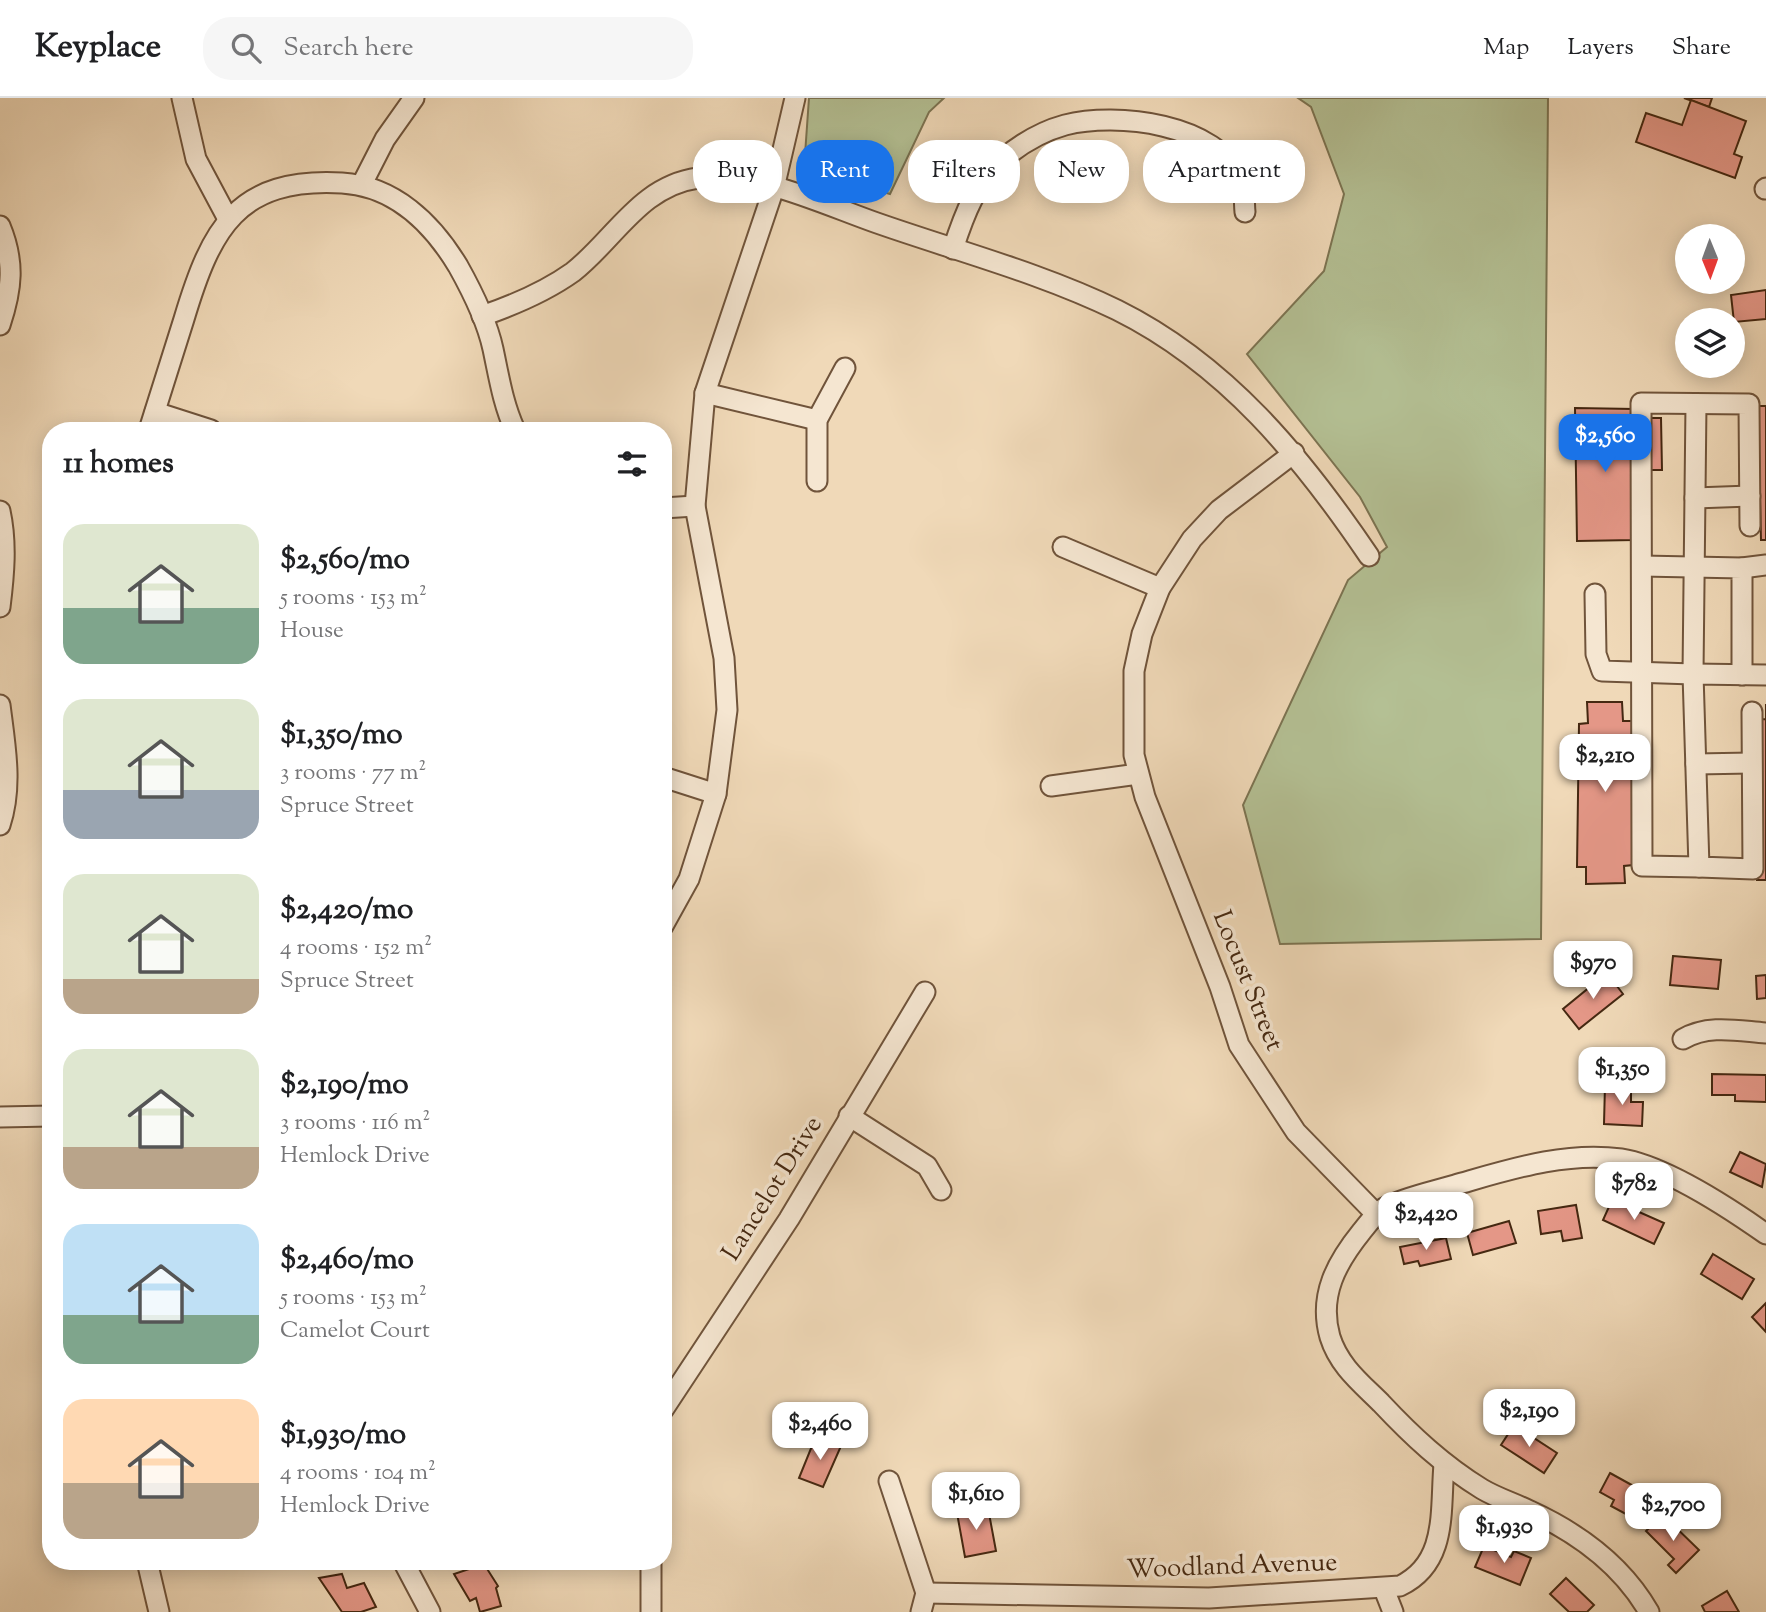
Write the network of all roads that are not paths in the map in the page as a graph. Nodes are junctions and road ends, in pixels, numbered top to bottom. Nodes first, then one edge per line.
1 (182, 98) edge
2 (414, 98) edge
3 (795, 98) edge
4 (782, 154) edge
5 (693, 181) edge
6 (362, 184) junction
7 (782, 191) edge
8 (769, 203) edge
9 (1245, 212) dead end
10 (228, 219) junction
11 (0, 226) edge
12 (953, 249) junction
13 (482, 316) junction
14 (0, 325) edge
15 (845, 369) dead end
16 (705, 393) junction
17 (1696, 404) junction
18 (817, 420) junction
19 (152, 421) edge
20 (512, 422) edge
21 (1294, 453) junction
22 (817, 481) dead end
23 (1750, 496) junction
24 (1695, 498) junction
25 (695, 506) junction
26 (672, 507) edge
27 (0, 511) edge
28 (1750, 526) dead end
29 (1063, 547) dead end
30 (1369, 556) dead end
31 (1766, 565) edge
32 (1642, 566) junction
33 (1694, 566) junction
34 (1742, 568) junction
35 (1160, 588) junction
36 (1595, 594) dead end
37 (0, 607) edge
38 (1642, 670) junction
39 (1693, 674) junction
40 (1742, 675) junction
41 (1766, 675) edge
42 (0, 705) edge
43 (1752, 712) dead end
44 (1751, 763) junction
45 (1696, 764) junction
46 (1138, 774) junction
47 (672, 780) edge
48 (1051, 786) dead end
49 (716, 794) junction
50 (0, 825) edge
51 (1699, 867) junction
52 (672, 910) edge
53 (925, 992) dead end
54 (1766, 1033) edge
55 (1683, 1039) dead end
56 (42, 1116) edge
57 (849, 1116) junction
58 (0, 1117) edge
59 (941, 1190) dead end
60 (1376, 1214) junction
61 (1766, 1234) edge
62 (672, 1392) edge
63 (1444, 1464) junction
64 (890, 1481) dead end
65 (149, 1570) edge
66 (408, 1570) edge
67 (651, 1570) edge
68 (1384, 1588) junction
69 (924, 1602) edge
70 (1178, 1605) edge
71 (159, 1612) edge
72 (430, 1612) edge
73 (651, 1612) edge
74 (1393, 1612) edge
75 (1649, 1612) edge

1 - 10 street
2 - 6 street
3 - 4 street
5 - 13 street
6 - 10 street
6 - 13 street
7 - 12 street
8 - 16 street
9 - 12 street
10 - 19 street
11 - 14 street
12 - 21 street
13 - 20 street
15 - 18 street
16 - 18 street
16 - 25 street
17 - 23 street
17 - 24 street
17 - 32 street
18 - 22 street
21 - 30 street
21 - 35 street, Locust Street
23 - 24 street
23 - 28 street
24 - 33 street
25 - 26 street
25 - 49 street
27 - 37 street
29 - 35 street
31 - 34 street
32 - 33 street
32 - 38 street
33 - 34 street
33 - 39 street
34 - 40 street
35 - 46 street, Locust Street
36 - 38 street
38 - 39 street
38 - 51 street
39 - 40 street
39 - 45 street
40 - 41 street
42 - 50 street
43 - 44 street
44 - 45 street
44 - 51 street
45 - 51 street
46 - 48 street
46 - 60 street, Locust Street
47 - 49 street
49 - 52 street
53 - 57 street, Lancelot Drive
54 - 55 street
56 - 58 street
57 - 59 street
57 - 62 street, Lancelot Drive
60 - 61 street
60 - 63 street
63 - 68 street, Woodland Avenue
63 - 75 street
64 - 69 street
65 - 71 street
66 - 72 street
67 - 73 street
68 - 70 street, Woodland Avenue
68 - 74 street
69 - 70 street, Woodland Avenue

